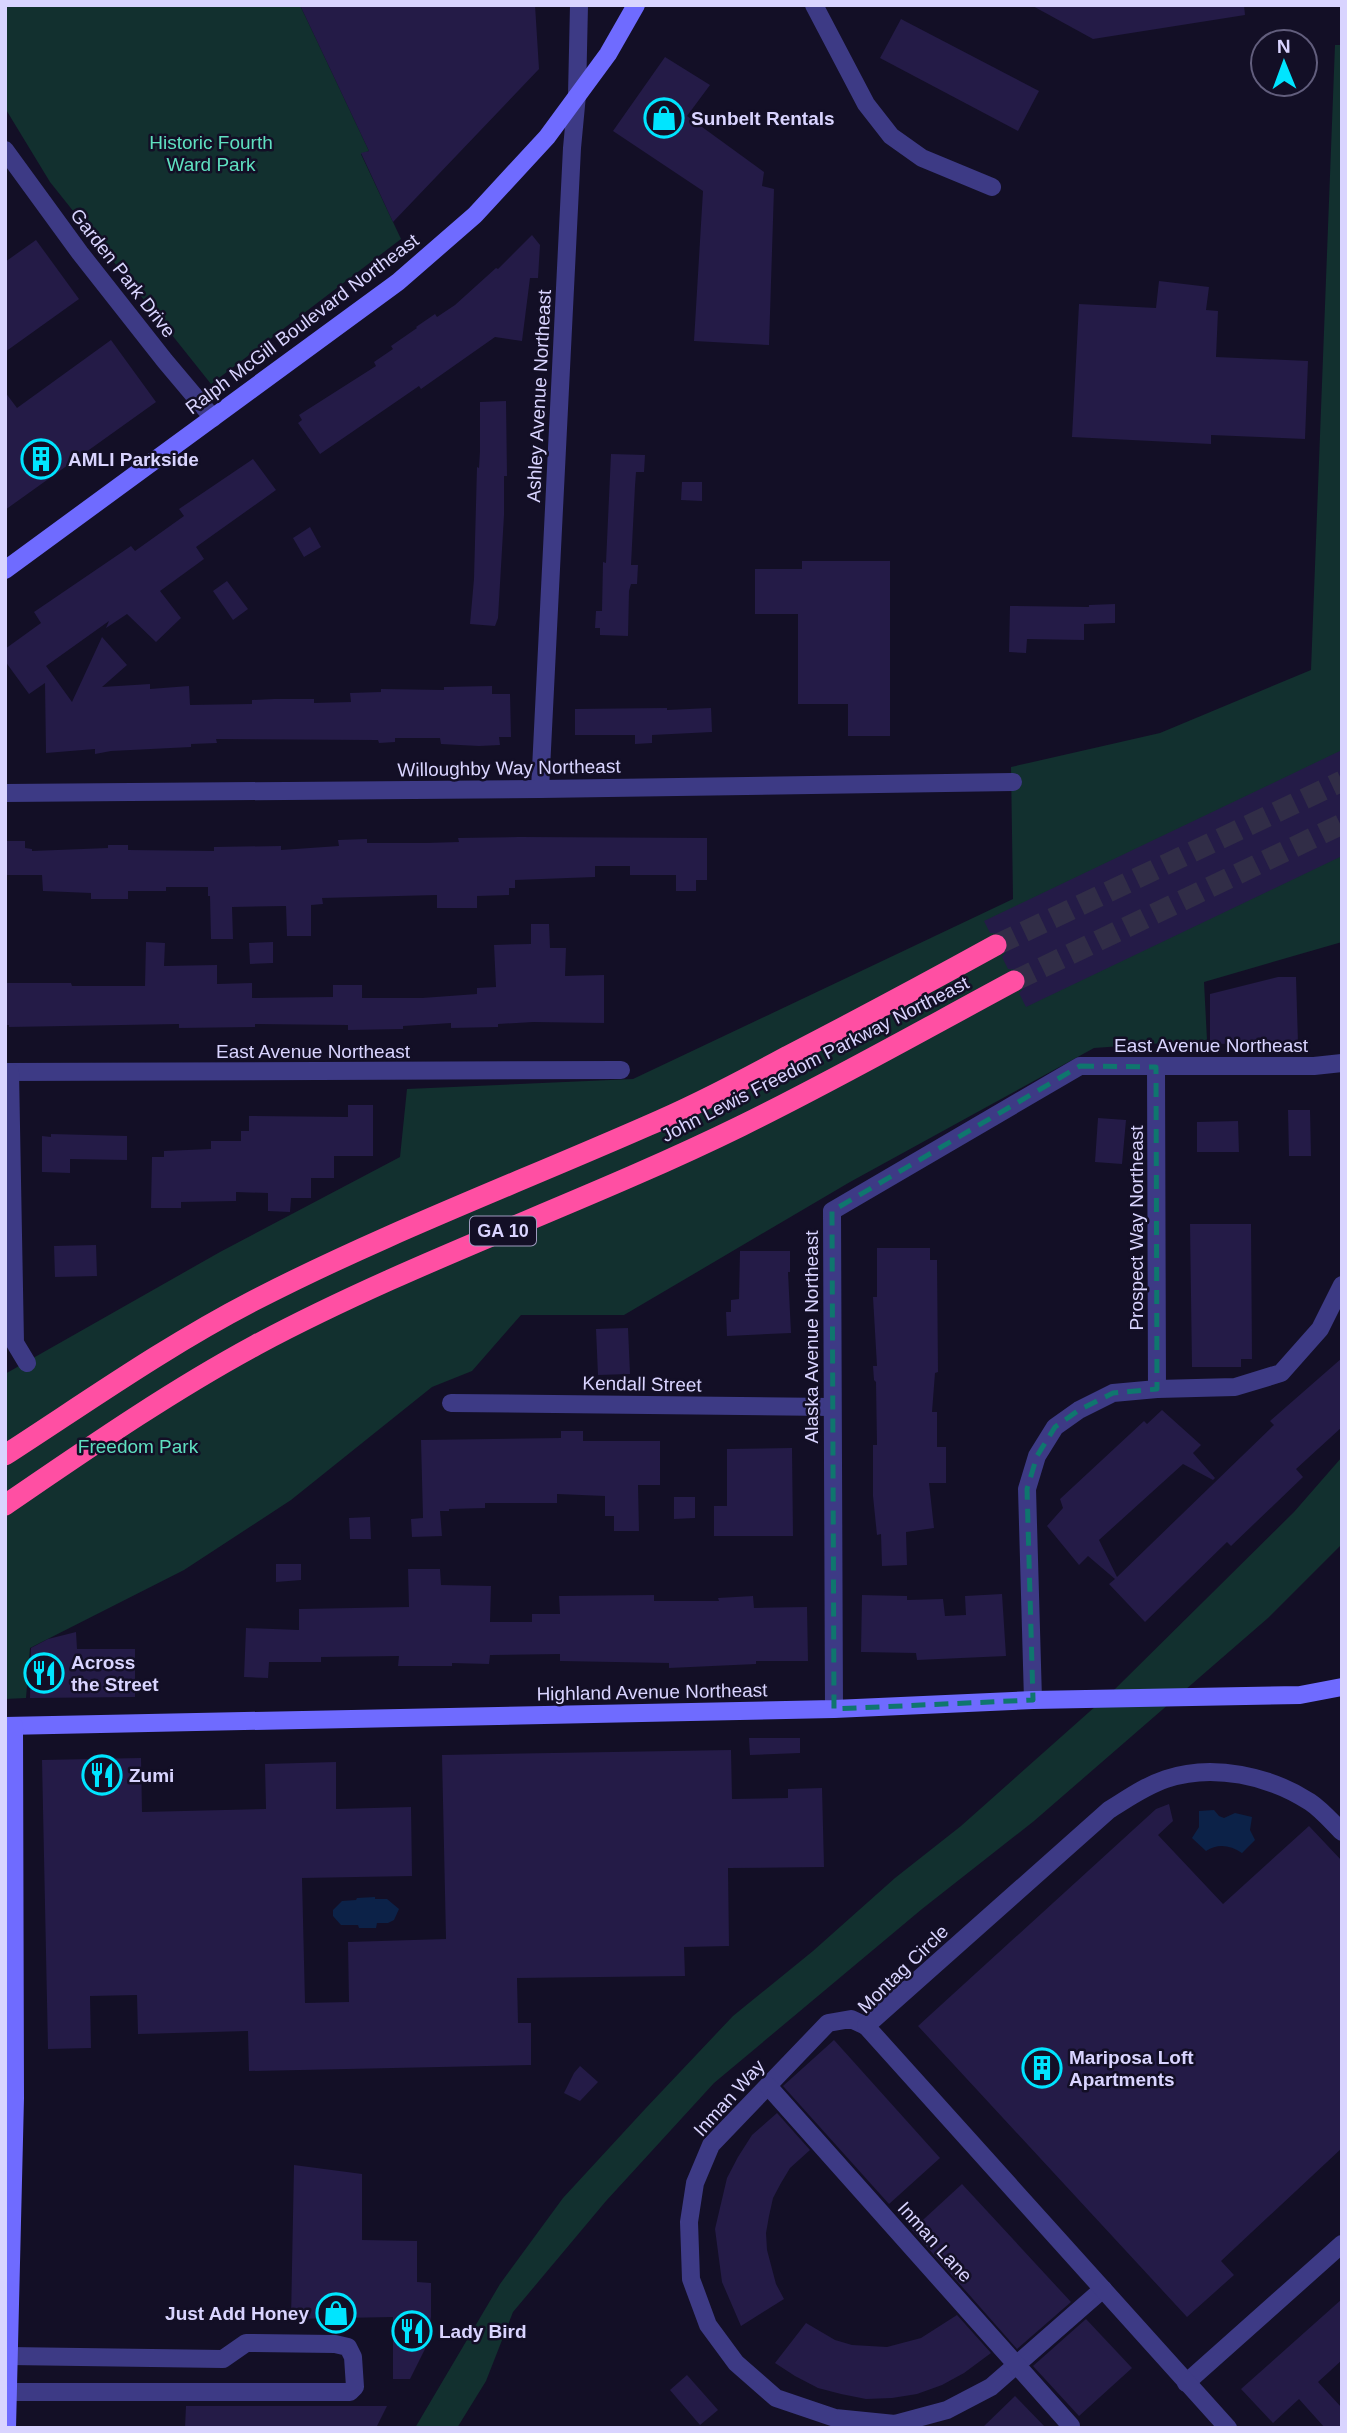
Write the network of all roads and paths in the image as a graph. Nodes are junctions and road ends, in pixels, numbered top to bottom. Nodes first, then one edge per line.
1 (579, 5) edge
2 (636, 5) edge
3 (814, 5) edge
4 (577, 95) junction
5 (5, 150) edge
6 (992, 187) dead end
7 (213, 418) junction
8 (5, 570) edge
9 (1013, 782) dead end
10 (540, 789) junction
11 (5, 793) edge
12 (996, 946) tunnel mouth
13 (1014, 981) tunnel mouth
14 (1342, 1063) edge
15 (1080, 1066) joint
16 (1156, 1067) junction
17 (621, 1070) dead end
18 (8, 1072) edge
19 (1342, 1285) edge
20 (27, 1363) dead end
21 (1157, 1389) junction
22 (451, 1403) dead end
23 (832, 1407) junction
24 (5, 1455) edge
25 (5, 1504) edge
26 (1342, 1687) edge
27 (1032, 1700) junction
28 (834, 1709) junction
29 (9, 1726) edge
30 (1342, 1832) edge
31 (866, 2026) junction
32 (768, 2086) junction
33 (1342, 2244) edge
34 (1103, 2289) junction
35 (9, 2356) junction
36 (1016, 2365) junction
37 (1186, 2383) junction
38 (7, 2392) edge
39 (1071, 2426) dead end
40 (7, 2428) edge
41 (1228, 2428) edge

1 - 4 street, Ashley Avenue Northeast
2 - 4 main road, Ralph McGill Boulevard Northeast
3 - 6 street
4 - 7 main road, Ralph McGill Boulevard Northeast
4 - 10 street, Ashley Avenue Northeast
5 - 7 street, Garden Park Drive
7 - 8 main road, Ralph McGill Boulevard Northeast
9 - 10 street, Willoughby Way Northeast
10 - 11 street, Willoughby Way Northeast
12 - 24 highway, John Lewis Freedom Parkway Northeast / GA 10
13 - 25 highway, John Lewis Freedom Parkway Northeast / GA 10
14 - 16 street, East Avenue Northeast
15 - 16 street, East Avenue Northeast
15 - 23 street, Alaska Avenue Northeast
16 - 21 street, Prospect Way Northeast
17 - 18 street, East Avenue Northeast
18 - 20 street
19 - 21 street
21 - 27 street
22 - 23 street, Kendall Street
23 - 28 street, Alaska Avenue Northeast
26 - 27 main road, Highland Avenue Northeast
27 - 28 main road, Highland Avenue Northeast
28 - 29 main road, Highland Avenue Northeast
29 - 35 main road
30 - 31 street, Montag Circle
31 - 32 street, Inman Way
31 - 34 street, Montag Circle
32 - 36 street, Inman Lane
32 - 36 street, Inman Way
33 - 37 street
34 - 36 street, Inman Way
34 - 37 street, Montag Circle
35 - 38 main road
35 - 38 street
36 - 39 street, Inman Lane
37 - 41 street, Montag Circle
38 - 40 main road

